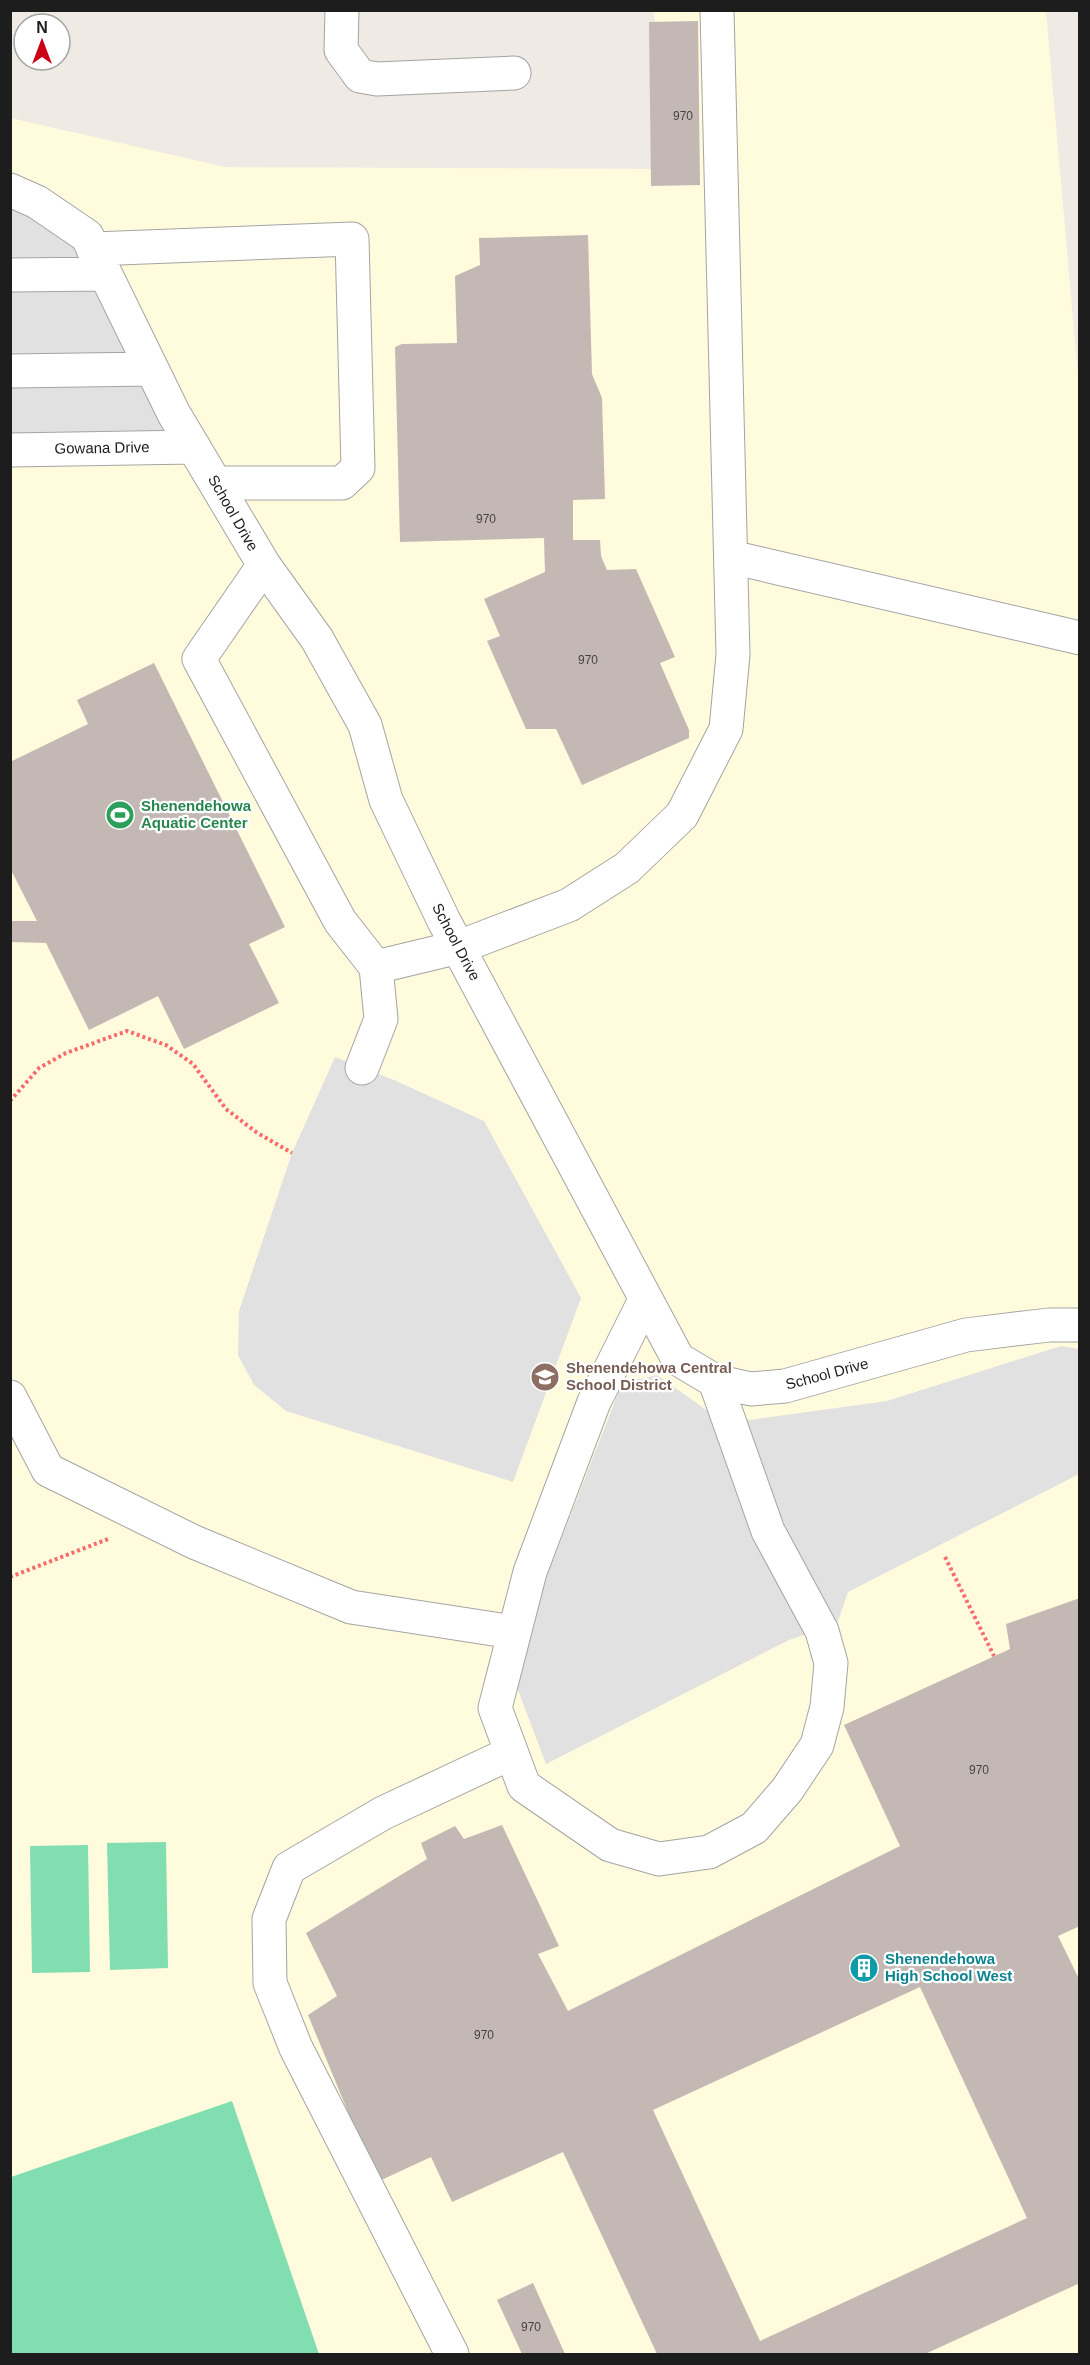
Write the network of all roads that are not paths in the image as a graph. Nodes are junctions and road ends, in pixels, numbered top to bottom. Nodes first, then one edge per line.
1 (342, 10) edge
2 (717, 10) edge
3 (514, 73) dead end
4 (10, 190) edge
5 (99, 262) junction
6 (10, 274) edge
7 (152, 369) junction
8 (10, 371) edge
9 (194, 447) junction
10 (10, 450) edge
11 (216, 483) junction
12 (731, 557) junction
13 (264, 565) junction
14 (1080, 639) edge
15 (459, 947) junction
16 (376, 967) junction
17 (362, 1068) dead end
18 (645, 1300) junction
19 (1080, 1325) edge
20 (715, 1381) junction
21 (10, 1397) edge
22 (513, 1632) junction
23 (511, 1752) junction
24 (452, 2355) edge

1 - 3 street
2 - 12 street
4 - 5 street, School Drive
5 - 6 street
5 - 7 street, School Drive
5 - 11 street
7 - 8 street
7 - 9 street, School Drive
9 - 10 street, Gowana Drive
9 - 11 street, School Drive
11 - 13 street, School Drive
12 - 14 street
12 - 15 street
13 - 15 street, School Drive
13 - 16 street
15 - 16 street
15 - 18 street, School Drive
16 - 17 street
18 - 20 street, School Drive
18 - 22 street
19 - 20 street, School Drive
20 - 23 street
21 - 22 street
22 - 23 street
23 - 24 street

